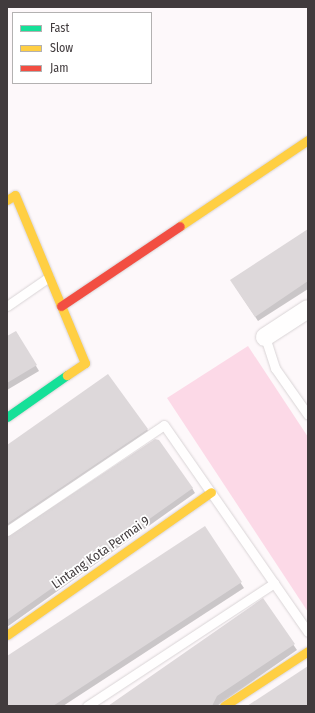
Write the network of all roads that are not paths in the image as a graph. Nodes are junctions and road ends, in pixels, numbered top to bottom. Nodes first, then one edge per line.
1 (308, 140) edge
2 (7, 200) edge
3 (50, 277) junction
4 (7, 306) edge
5 (61, 306) junction
6 (308, 309) edge
7 (265, 337) joint
8 (308, 415) edge
9 (7, 417) edge
10 (211, 492) junction
11 (7, 530) edge
12 (274, 583) junction
13 (308, 632) edge
14 (7, 635) edge
15 (308, 651) edge
16 (87, 706) edge
17 (224, 706) edge

1 - 5 street
2 - 3 street
3 - 4 lane
3 - 5 street
5 - 9 street
6 - 7 street
7 - 8 lane
10 - 11 lane
10 - 12 lane
10 - 14 street, Lintang Kota Permai 9
12 - 13 lane
12 - 16 lane
15 - 17 street

